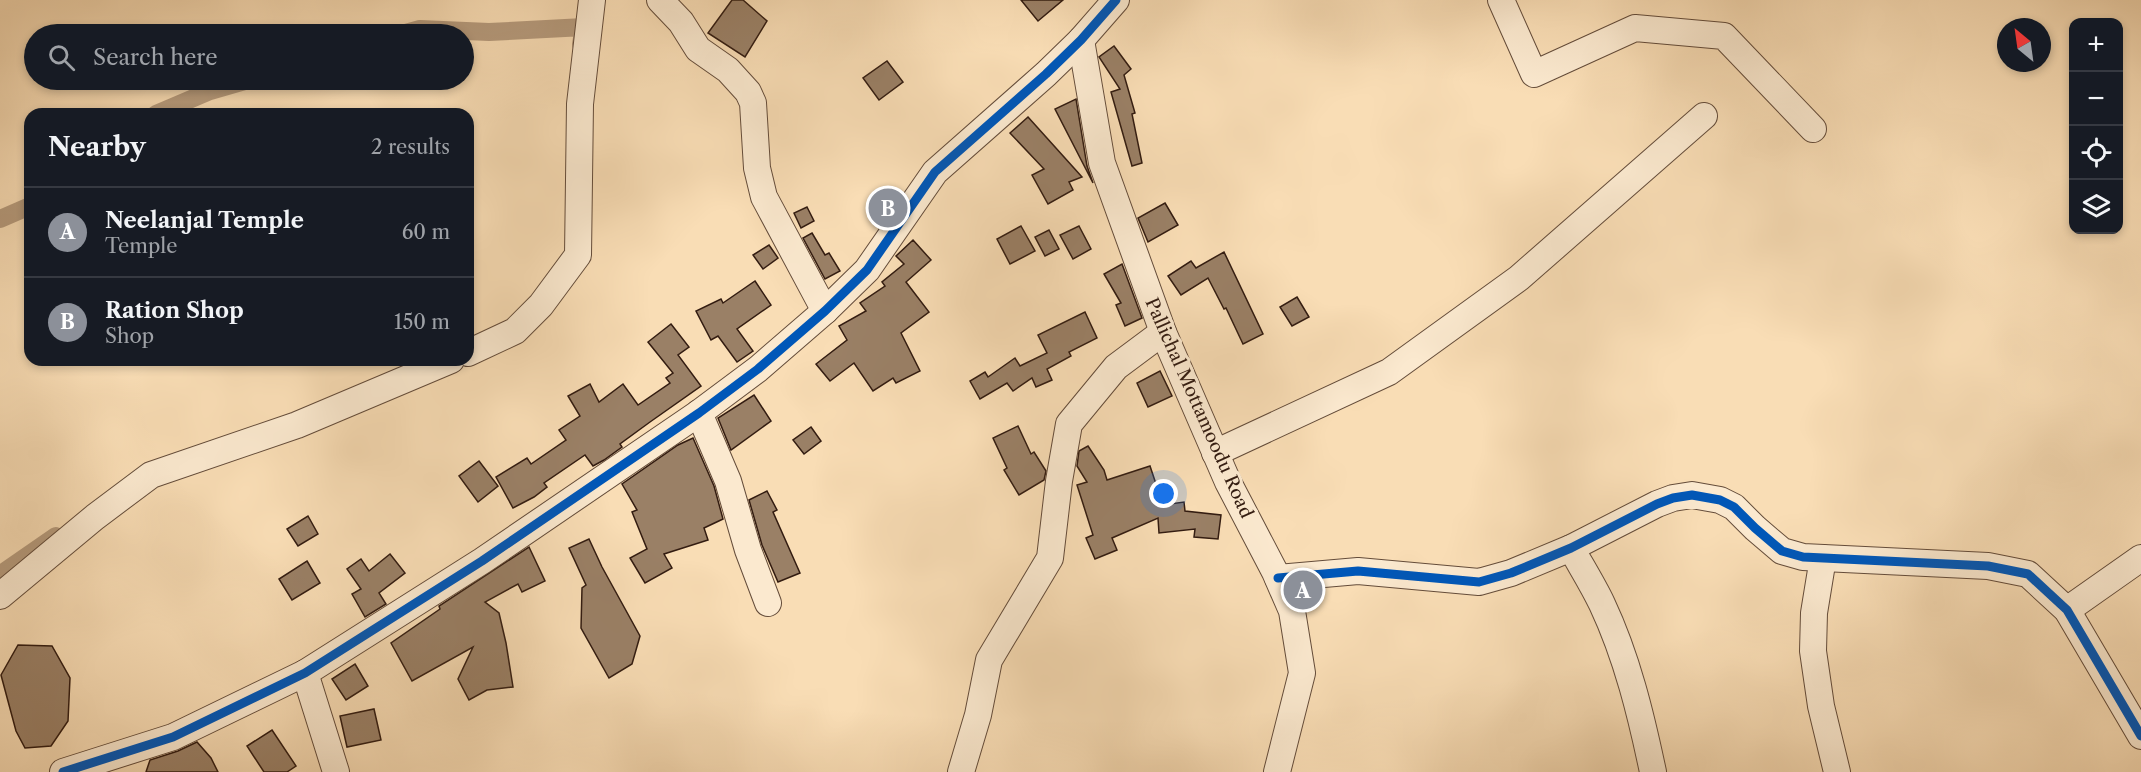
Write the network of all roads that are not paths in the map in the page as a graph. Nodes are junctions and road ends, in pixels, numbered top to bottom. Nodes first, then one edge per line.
1 (592, 0) edge
2 (660, 0) edge
3 (1116, 0) edge
4 (1501, 0) edge
5 (1081, 40) junction
6 (1704, 116) dead end
7 (1813, 129) dead end
8 (825, 311) junction
9 (1164, 332) junction
10 (474, 350) edge
11 (437, 366) edge
12 (699, 413) junction
13 (1215, 453) junction
14 (1571, 548) junction
15 (1823, 558) junction
16 (2141, 558) edge
17 (1278, 578) junction
18 (0, 596) edge
19 (768, 603) dead end
20 (2067, 610) junction
21 (305, 673) junction
22 (2141, 736) edge
23 (63, 772) edge
24 (336, 772) edge
25 (961, 772) edge
26 (1277, 772) edge
27 (1653, 772) edge
28 (1837, 772) edge

1 - 10 street
2 - 8 street
3 - 5 street
4 - 7 street
5 - 8 street
5 - 9 street, Pallichal Mottamoodu Road
6 - 13 street
8 - 12 street
9 - 13 street, Pallichal Mottamoodu Road
9 - 25 street
11 - 18 street
12 - 19 street
12 - 21 street
13 - 17 street, Pallichal Mottamoodu Road
14 - 15 street
14 - 17 street
14 - 27 street
15 - 20 street
15 - 28 street
16 - 20 street
17 - 26 street, Pallichal Mottamoodu Road
20 - 22 street
21 - 23 street
21 - 24 street

